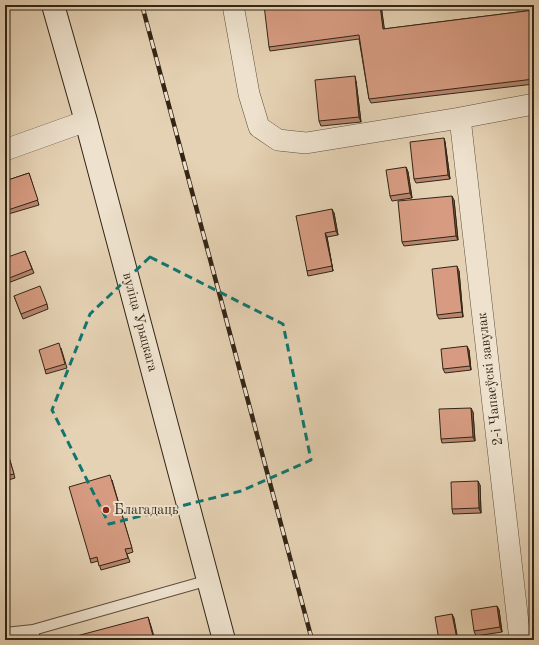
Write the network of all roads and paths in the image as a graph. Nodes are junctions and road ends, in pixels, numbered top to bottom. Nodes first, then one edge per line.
1 (53, 5) edge
2 (233, 5) edge
3 (534, 104) edge
4 (460, 118) junction
5 (86, 122) junction
6 (5, 150) edge
7 (209, 580) junction
8 (33, 630) junction
9 (5, 634) edge
10 (35, 640) edge
11 (224, 640) edge
12 (520, 640) edge

1 - 5 main road, вуліца Урыцкага
2 - 4 street
3 - 4 street
4 - 12 street, 2-і Чапаеўскі завулак
5 - 6 street
5 - 7 main road, вуліца Урыцкага
7 - 8 lane
7 - 11 main road, вуліца Урыцкага
8 - 9 lane
8 - 10 lane

